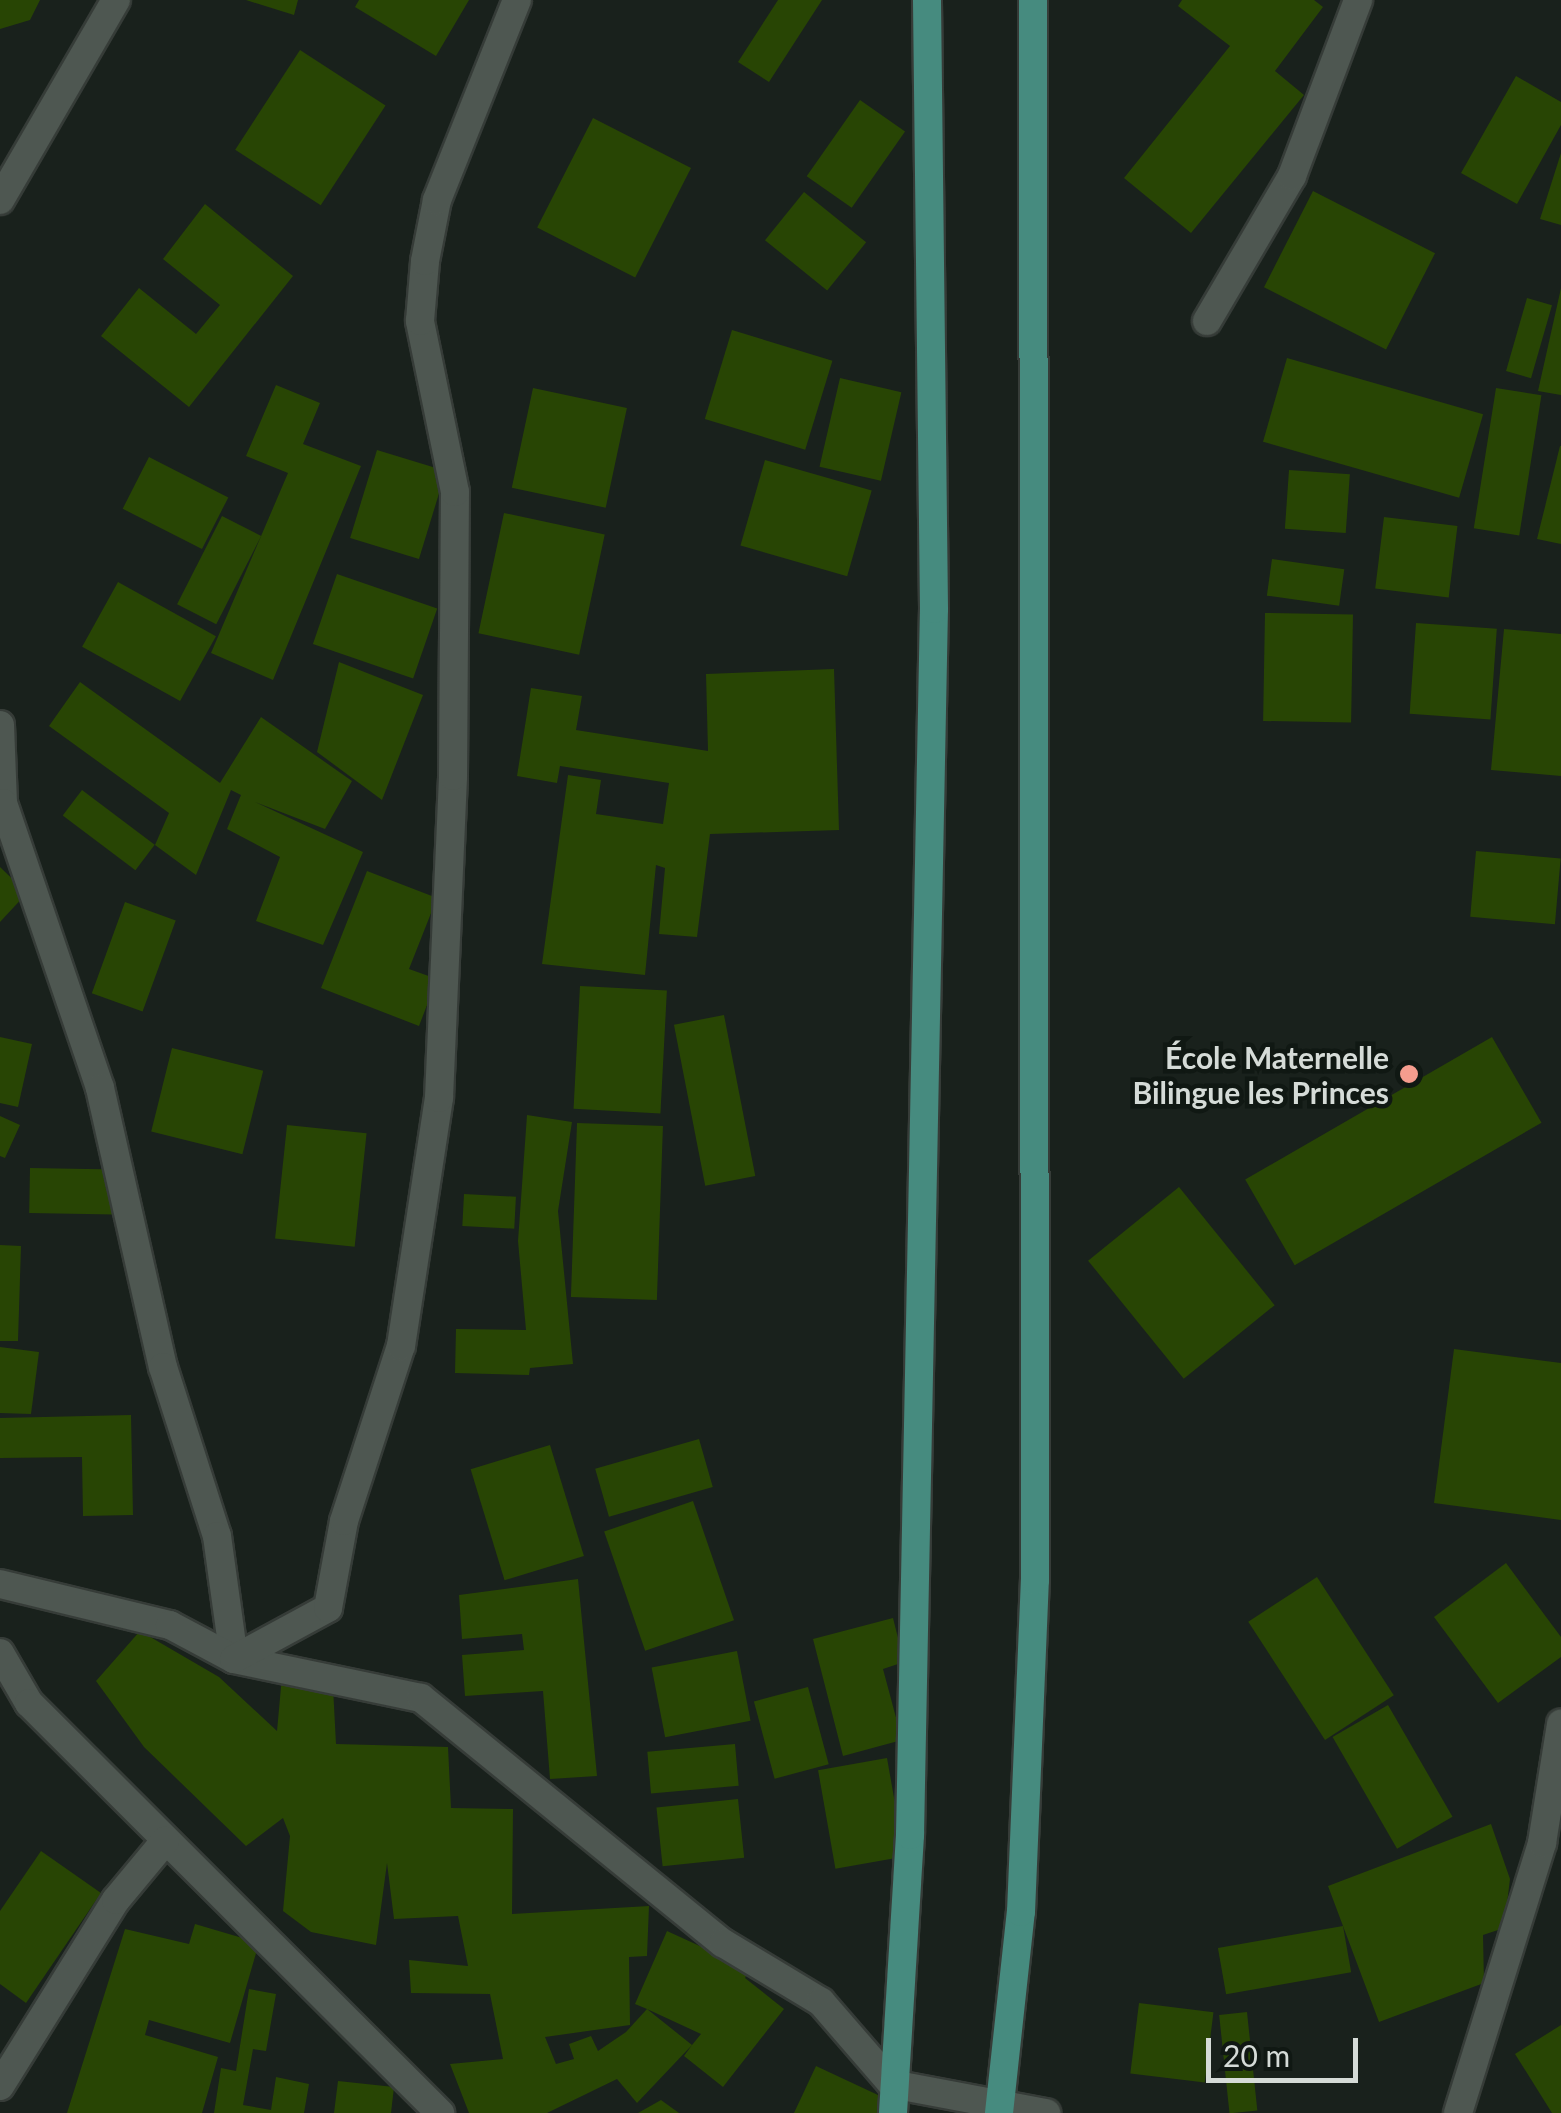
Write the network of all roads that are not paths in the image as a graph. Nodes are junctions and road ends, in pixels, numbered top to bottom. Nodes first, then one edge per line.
1 (116, 0) edge
2 (516, 0) edge
3 (927, 0) edge
4 (1032, 0) edge
5 (1358, 0) edge
6 (0, 200) edge
7 (1207, 321) dead end
8 (0, 725) edge
9 (0, 1584) edge
10 (0, 1653) edge
11 (234, 1659) junction
12 (1561, 1724) edge
13 (164, 1841) junction
14 (892, 2084) junction
15 (0, 2086) edge
16 (999, 2107) edge
17 (440, 2113) edge
18 (893, 2113) edge
19 (1046, 2113) edge
20 (1458, 2113) edge

1 - 6 street
2 - 11 street
3 - 14 main road
4 - 16 main road
5 - 7 street
8 - 11 street
9 - 11 street
10 - 13 street
11 - 14 street
12 - 20 street
13 - 15 street
13 - 17 street
14 - 16 street
14 - 18 main road
16 - 19 street

